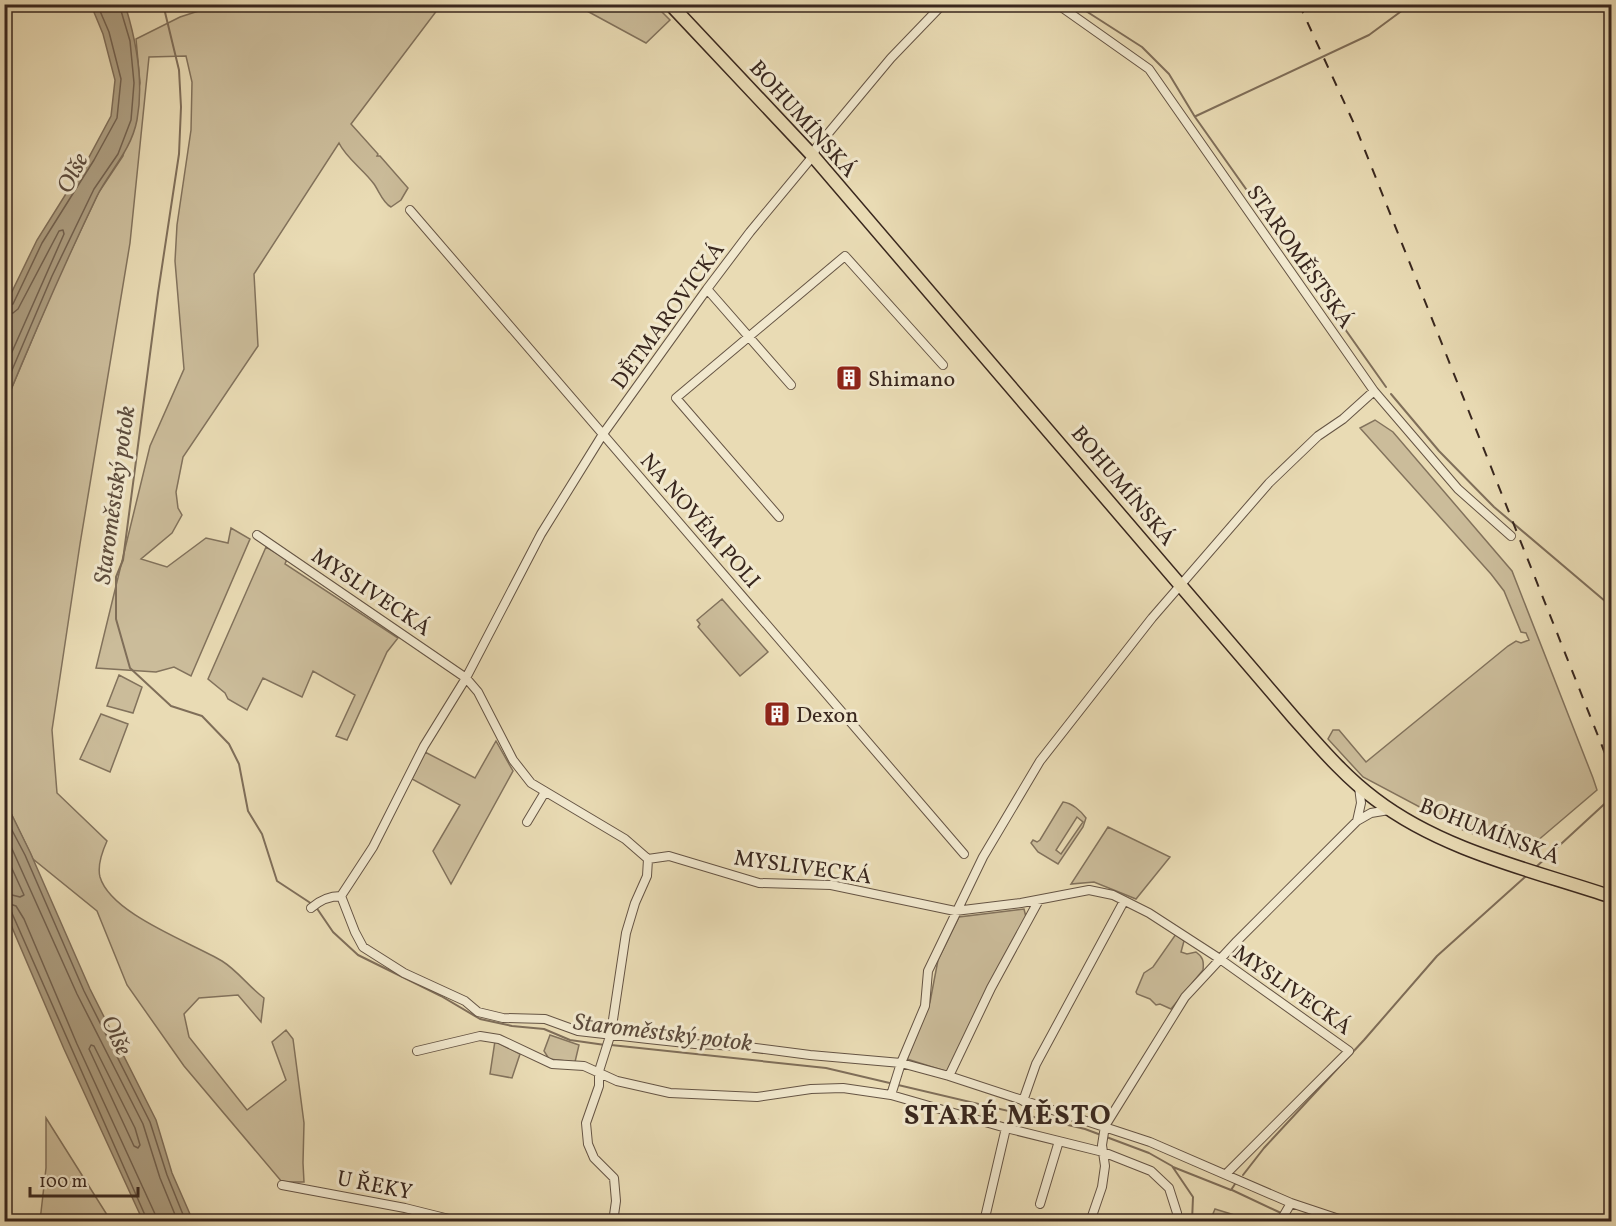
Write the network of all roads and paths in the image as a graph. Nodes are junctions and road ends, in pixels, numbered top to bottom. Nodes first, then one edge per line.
1 (670, 4) edge
2 (943, 4) edge
3 (1058, 4) edge
4 (813, 156) junction
5 (410, 210) dead end
6 (707, 289) junction
7 (749, 337) junction
8 (943, 365) dead end
9 (790, 385) dead end
10 (1374, 391) junction
11 (603, 434) junction
12 (779, 517) dead end
13 (258, 535) dead end
14 (1510, 536) dead end
15 (1181, 585) junction
16 (466, 678) junction
17 (1359, 787) junction
18 (544, 792) junction
19 (1389, 810) junction
20 (1357, 820) junction
21 (527, 822) dead end
22 (964, 854) dead end
23 (648, 859) junction
24 (341, 896) junction
25 (1611, 897) edge
26 (1039, 900) junction
27 (1124, 901) junction
28 (314, 905) dead end
29 (955, 911) junction
30 (1220, 959) junction
31 (609, 1040) junction
32 (417, 1051) dead end
33 (901, 1063) junction
34 (599, 1071) junction
35 (949, 1076) junction
36 (893, 1088) junction
37 (1023, 1101) junction
38 (1105, 1126) junction
39 (1006, 1128) junction
40 (1059, 1142) junction
41 (1103, 1152) junction
42 (1226, 1173) junction
43 (282, 1185) dead end
44 (1291, 1203) junction
45 (1040, 1204) dead end
46 (1177, 1213) dead end
47 (461, 1221) edge
48 (613, 1221) edge
49 (984, 1221) edge
50 (1090, 1221) edge
51 (1280, 1221) edge
52 (1348, 1221) edge

1 - 4 main road, BOHUMÍNSKÁ
2 - 4 street, DĚTMAROVICKÁ
3 - 10 street, STAROMĚSTSKÁ
4 - 6 street, DĚTMAROVICKÁ
4 - 15 main road, BOHUMÍNSKÁ
5 - 11 street, NA NOVÉM POLI
6 - 7 street
6 - 11 street, DĚTMAROVICKÁ
7 - 8 street
7 - 9 street
7 - 12 street
10 - 14 street, STAROMĚSTSKÁ
10 - 15 street
11 - 16 street, DĚTMAROVICKÁ
11 - 22 street, NA NOVÉM POLI
13 - 16 street, MYSLIVECKÁ
15 - 17 main road, BOHUMÍNSKÁ
15 - 29 street
16 - 18 street, MYSLIVECKÁ
16 - 24 street
17 - 19 main road, BOHUMÍNSKÁ
17 - 20 street
18 - 21 street
18 - 23 street, MYSLIVECKÁ
19 - 20 street
19 - 25 main road, BOHUMÍNSKÁ
20 - 30 street
23 - 29 street, MYSLIVECKÁ
23 - 31 street
24 - 28 street
24 - 31 street
26 - 27 street, MYSLIVECKÁ
26 - 29 street, MYSLIVECKÁ
26 - 35 street
27 - 30 street, MYSLIVECKÁ
27 - 37 street
29 - 33 street
30 - 38 street
30 - 42 street, MYSLIVECKÁ
31 - 33 street
31 - 34 street
32 - 34 street
33 - 35 street
33 - 36 street
34 - 36 street
34 - 48 street
35 - 37 street
36 - 39 street
37 - 38 street
38 - 41 street
38 - 42 street
39 - 40 street
39 - 49 street
40 - 41 street
40 - 45 street
41 - 46 street
41 - 50 street
42 - 44 street
43 - 47 street, U ŘEKY
44 - 51 street
44 - 52 street

